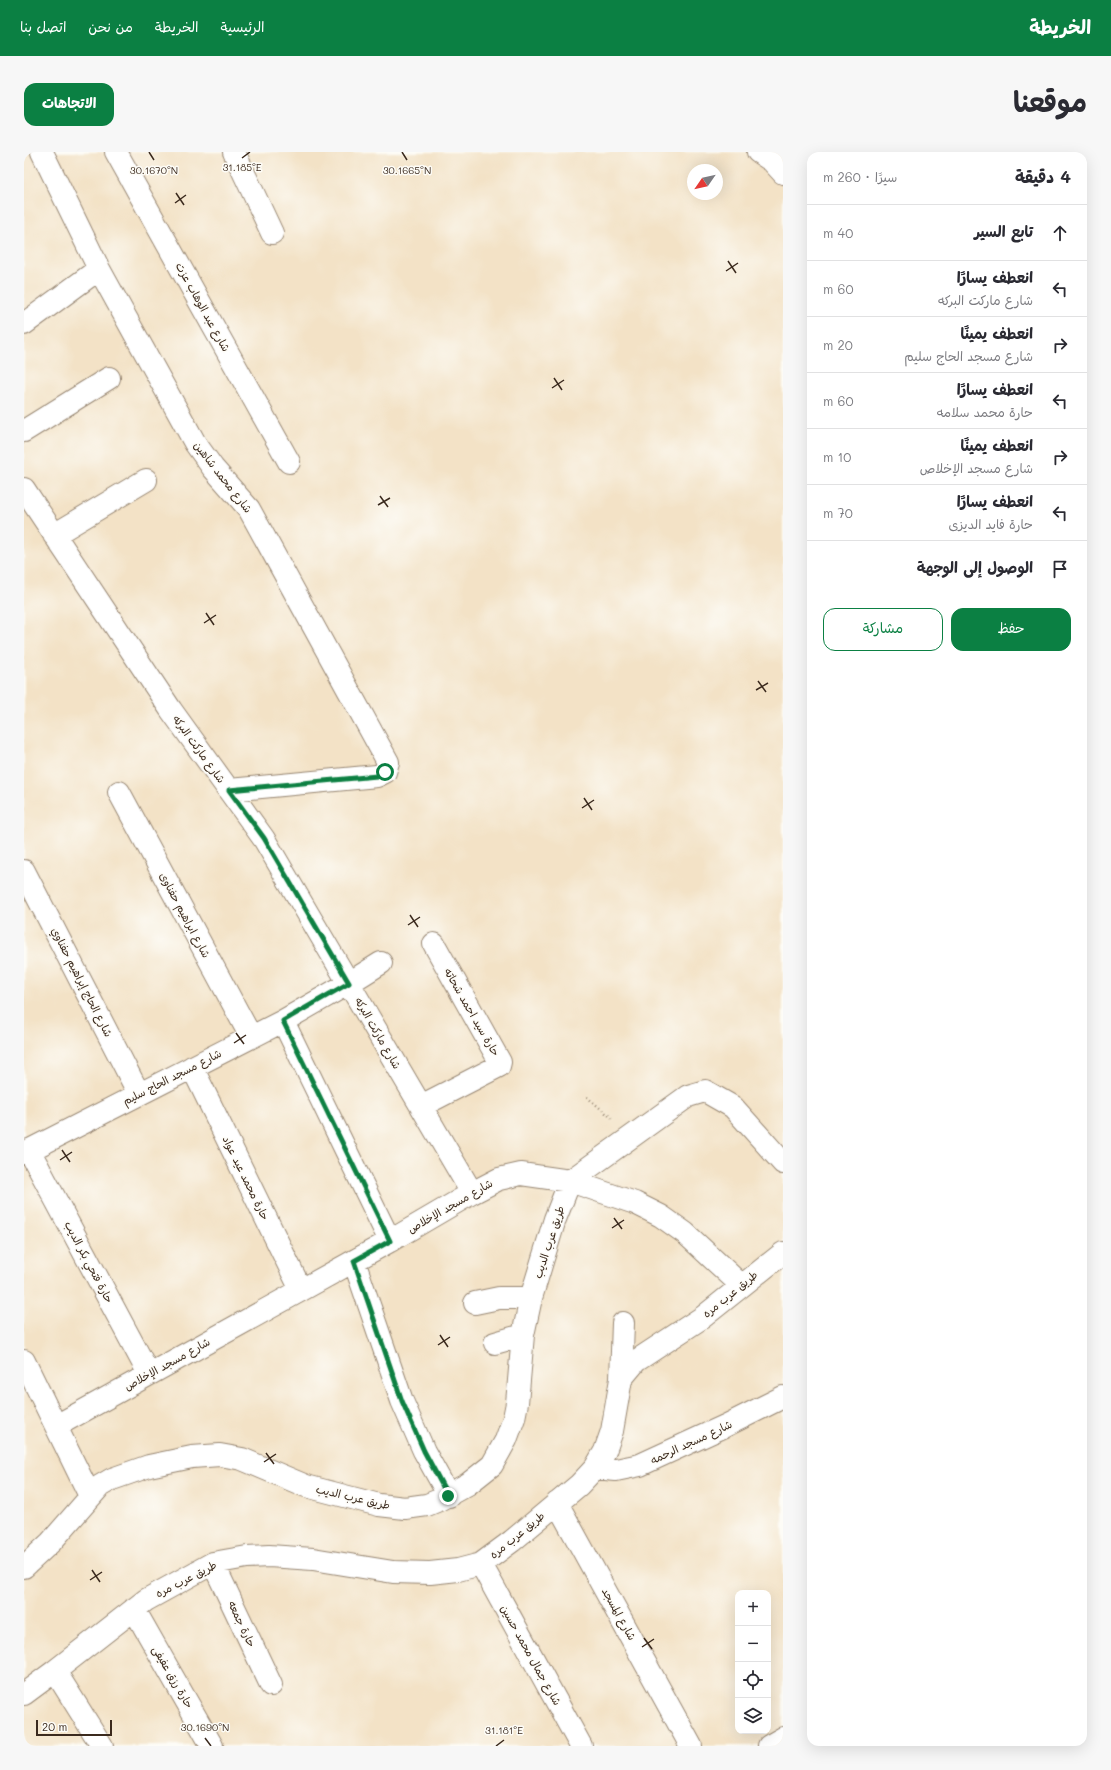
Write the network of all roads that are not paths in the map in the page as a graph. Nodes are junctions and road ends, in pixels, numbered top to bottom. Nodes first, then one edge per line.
1 (42, 152) edge
2 (116, 152) edge
3 (234, 152) edge
4 (758, 152) edge
5 (783, 173) edge
6 (272, 233) dead end
7 (99, 269) junction
8 (24, 324) edge
9 (109, 378) dead end
10 (24, 431) edge
11 (289, 462) dead end
12 (146, 480) dead end
13 (24, 489) edge
14 (54, 535) junction
15 (229, 790) junction
16 (119, 792) dead end
17 (24, 871) edge
18 (434, 944) dead end
19 (380, 963) dead end
20 (349, 983) junction
21 (283, 1021) junction
22 (250, 1037) junction
23 (192, 1067) junction
24 (139, 1094) junction
25 (420, 1106) junction
26 (27, 1151) edge
27 (783, 1163) edge
28 (570, 1181) junction
29 (472, 1193) junction
30 (390, 1241) junction
31 (783, 1252) edge
32 (354, 1261) junction
33 (741, 1285) junction
34 (301, 1290) junction
35 (531, 1298) junction
36 (475, 1304) dead end
37 (623, 1323) dead end
38 (523, 1335) junction
39 (495, 1343) dead end
40 (24, 1361) edge
41 (149, 1374) junction
42 (621, 1379) junction
43 (783, 1397) edge
44 (56, 1426) junction
45 (595, 1468) junction
46 (90, 1496) junction
47 (448, 1496) junction
48 (557, 1503) junction
49 (213, 1563) junction
50 (481, 1564) junction
51 (24, 1567) edge
52 (134, 1609) junction
53 (55, 1671) junction
54 (271, 1685) dead end
55 (24, 1694) edge
56 (783, 1738) edge
57 (102, 1746) edge
58 (212, 1746) edge
59 (581, 1746) edge
60 (691, 1746) edge
61 (769, 1746) edge

1 - 7 street, شارع محمد شاهين
2 - 11 street, شارع عبد الوهاب عزت
3 - 6 street
4 - 5 street
7 - 8 street
7 - 15 street, شارع محمد شاهين
9 - 10 street
12 - 14 street
13 - 14 street, شارع ماركت البركه
14 - 15 street, شارع ماركت البركه
15 - 20 street, شارع ماركت البركه
16 - 22 street, شارع ابراهيم حفناوى
17 - 24 street, شارع الحاج إبراهيم حفناوي
18 - 25 street, حارة سيد احمد شحاته
19 - 20 street, شارع مسجد الحاج سليم
20 - 21 street, شارع مسجد الحاج سليم
20 - 25 street, شارع ماركت البركه
21 - 22 street, شارع مسجد الحاج سليم
21 - 30 street
22 - 23 street, شارع مسجد الحاج سليم
23 - 24 street, شارع مسجد الحاج سليم
23 - 34 street, حارة محمد عيد عواد
24 - 26 street, شارع مسجد الحاج سليم
25 - 29 street, شارع ماركت البركه
26 - 41 street, حارة فتحي بكر الديب
27 - 28 street
28 - 29 street, شارع مسجد الإخلاص
28 - 33 street, شارع مسجد الإخلاص
28 - 35 street, طريق عرب الديب
29 - 30 street, شارع مسجد الإخلاص
30 - 32 street, شارع مسجد الإخلاص
31 - 33 street, طريق عرب مره
32 - 34 street, شارع مسجد الإخلاص
32 - 47 street
33 - 42 street, طريق عرب مره
34 - 41 street, شارع مسجد الإخلاص
35 - 36 street
35 - 38 street, طريق عرب الديب
37 - 42 street
38 - 39 street
38 - 47 street, طريق عرب الديب
40 - 44 street
41 - 44 street, شارع مسجد الإخلاص
42 - 45 street, طريق عرب مره
43 - 45 street, شارع مسجد الرحمه
44 - 46 street
45 - 48 street, طريق عرب مره
46 - 47 street, طريق عرب الديب
46 - 51 street, طريق عرب الديب
48 - 50 street, طريق عرب مره
48 - 60 street, شارع المسجد
49 - 50 street, طريق عرب مره
49 - 52 street, طريق عرب مره
49 - 54 street, حارة جمعه
50 - 59 street, شارع جمال محمد حسين
52 - 53 street, طريق عرب مره
52 - 58 street, حارة رزق عفيفى
53 - 55 street, طريق عرب مره
53 - 57 street
56 - 61 street

